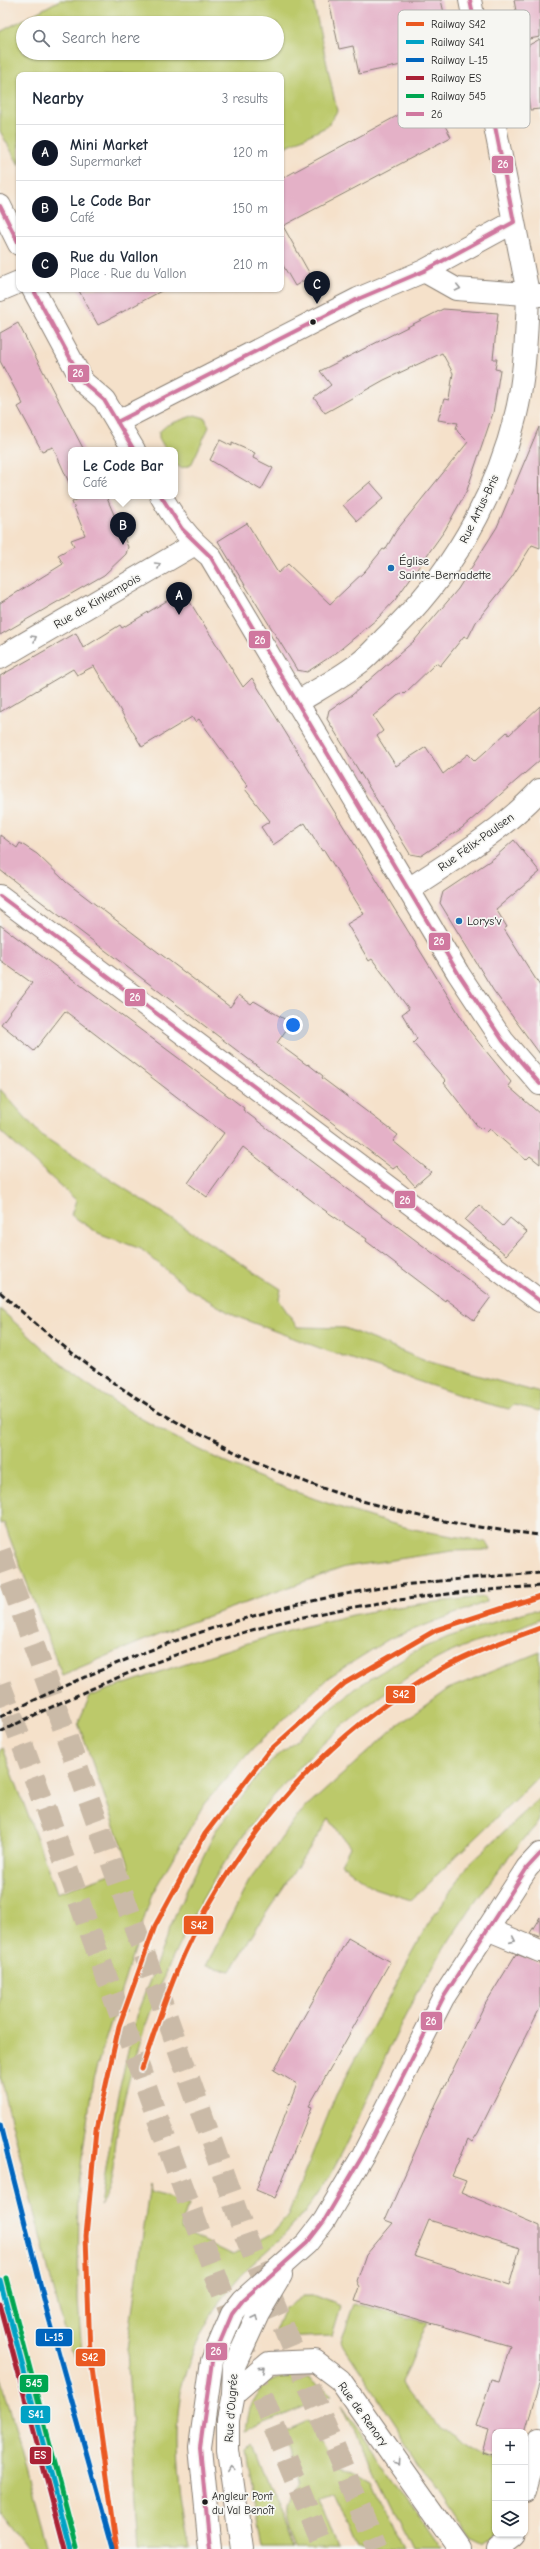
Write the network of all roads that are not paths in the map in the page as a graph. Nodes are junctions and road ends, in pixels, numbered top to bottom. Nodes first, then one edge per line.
1 (470, 0) edge
2 (472, 10) edge
3 (495, 128) edge
4 (0, 206) edge
5 (514, 222) junction
6 (16, 238) edge
7 (424, 271) junction
8 (16, 283) edge
9 (0, 290) edge
10 (35, 292) edge
11 (534, 294) edge
12 (117, 422) junction
13 (132, 447) edge
14 (163, 499) edge
15 (195, 544) junction
16 (0, 658) edge
17 (296, 703) junction
18 (540, 790) edge
19 (409, 889) junction
20 (0, 896) edge
21 (540, 1084) edge
22 (540, 1301) edge
23 (540, 1854) edge
24 (487, 1929) junction
25 (540, 1951) edge
26 (292, 2256) junction
27 (233, 2394) junction
28 (540, 2438) edge
29 (528, 2480) edge
30 (512, 2537) edge
31 (210, 2549) edge
32 (242, 2549) edge
33 (459, 2549) edge
34 (497, 2549) edge

1 - 2 street, Rue Artus-Bris
3 - 5 street, Rue Artus-Bris
4 - 6 street
5 - 7 street
5 - 11 street, Rue Artus-Bris
7 -> 11 street
7 - 12 street
8 - 9 street
10 - 12 street
11 - 17 street, Rue Artus-Bris
12 - 13 street
14 - 15 street
16 -> 15 street, Rue de Kinkempois
15 - 17 street
17 - 19 street
18 - 19 street, Rue Félix-Paulsen
19 - 21 street
20 - 22 street
23 - 24 street, Rue d'Ougrée
24 -> 25 street
24 - 26 street, Rue d'Ougrée
27 -> 26 street, Rue d'Ougrée
26 - 31 street, Rue d'Ougrée
32 -> 27 street, Rue d'Ougrée
27 -> 33 street, Rue de Renory
28 - 29 street
30 - 34 street

